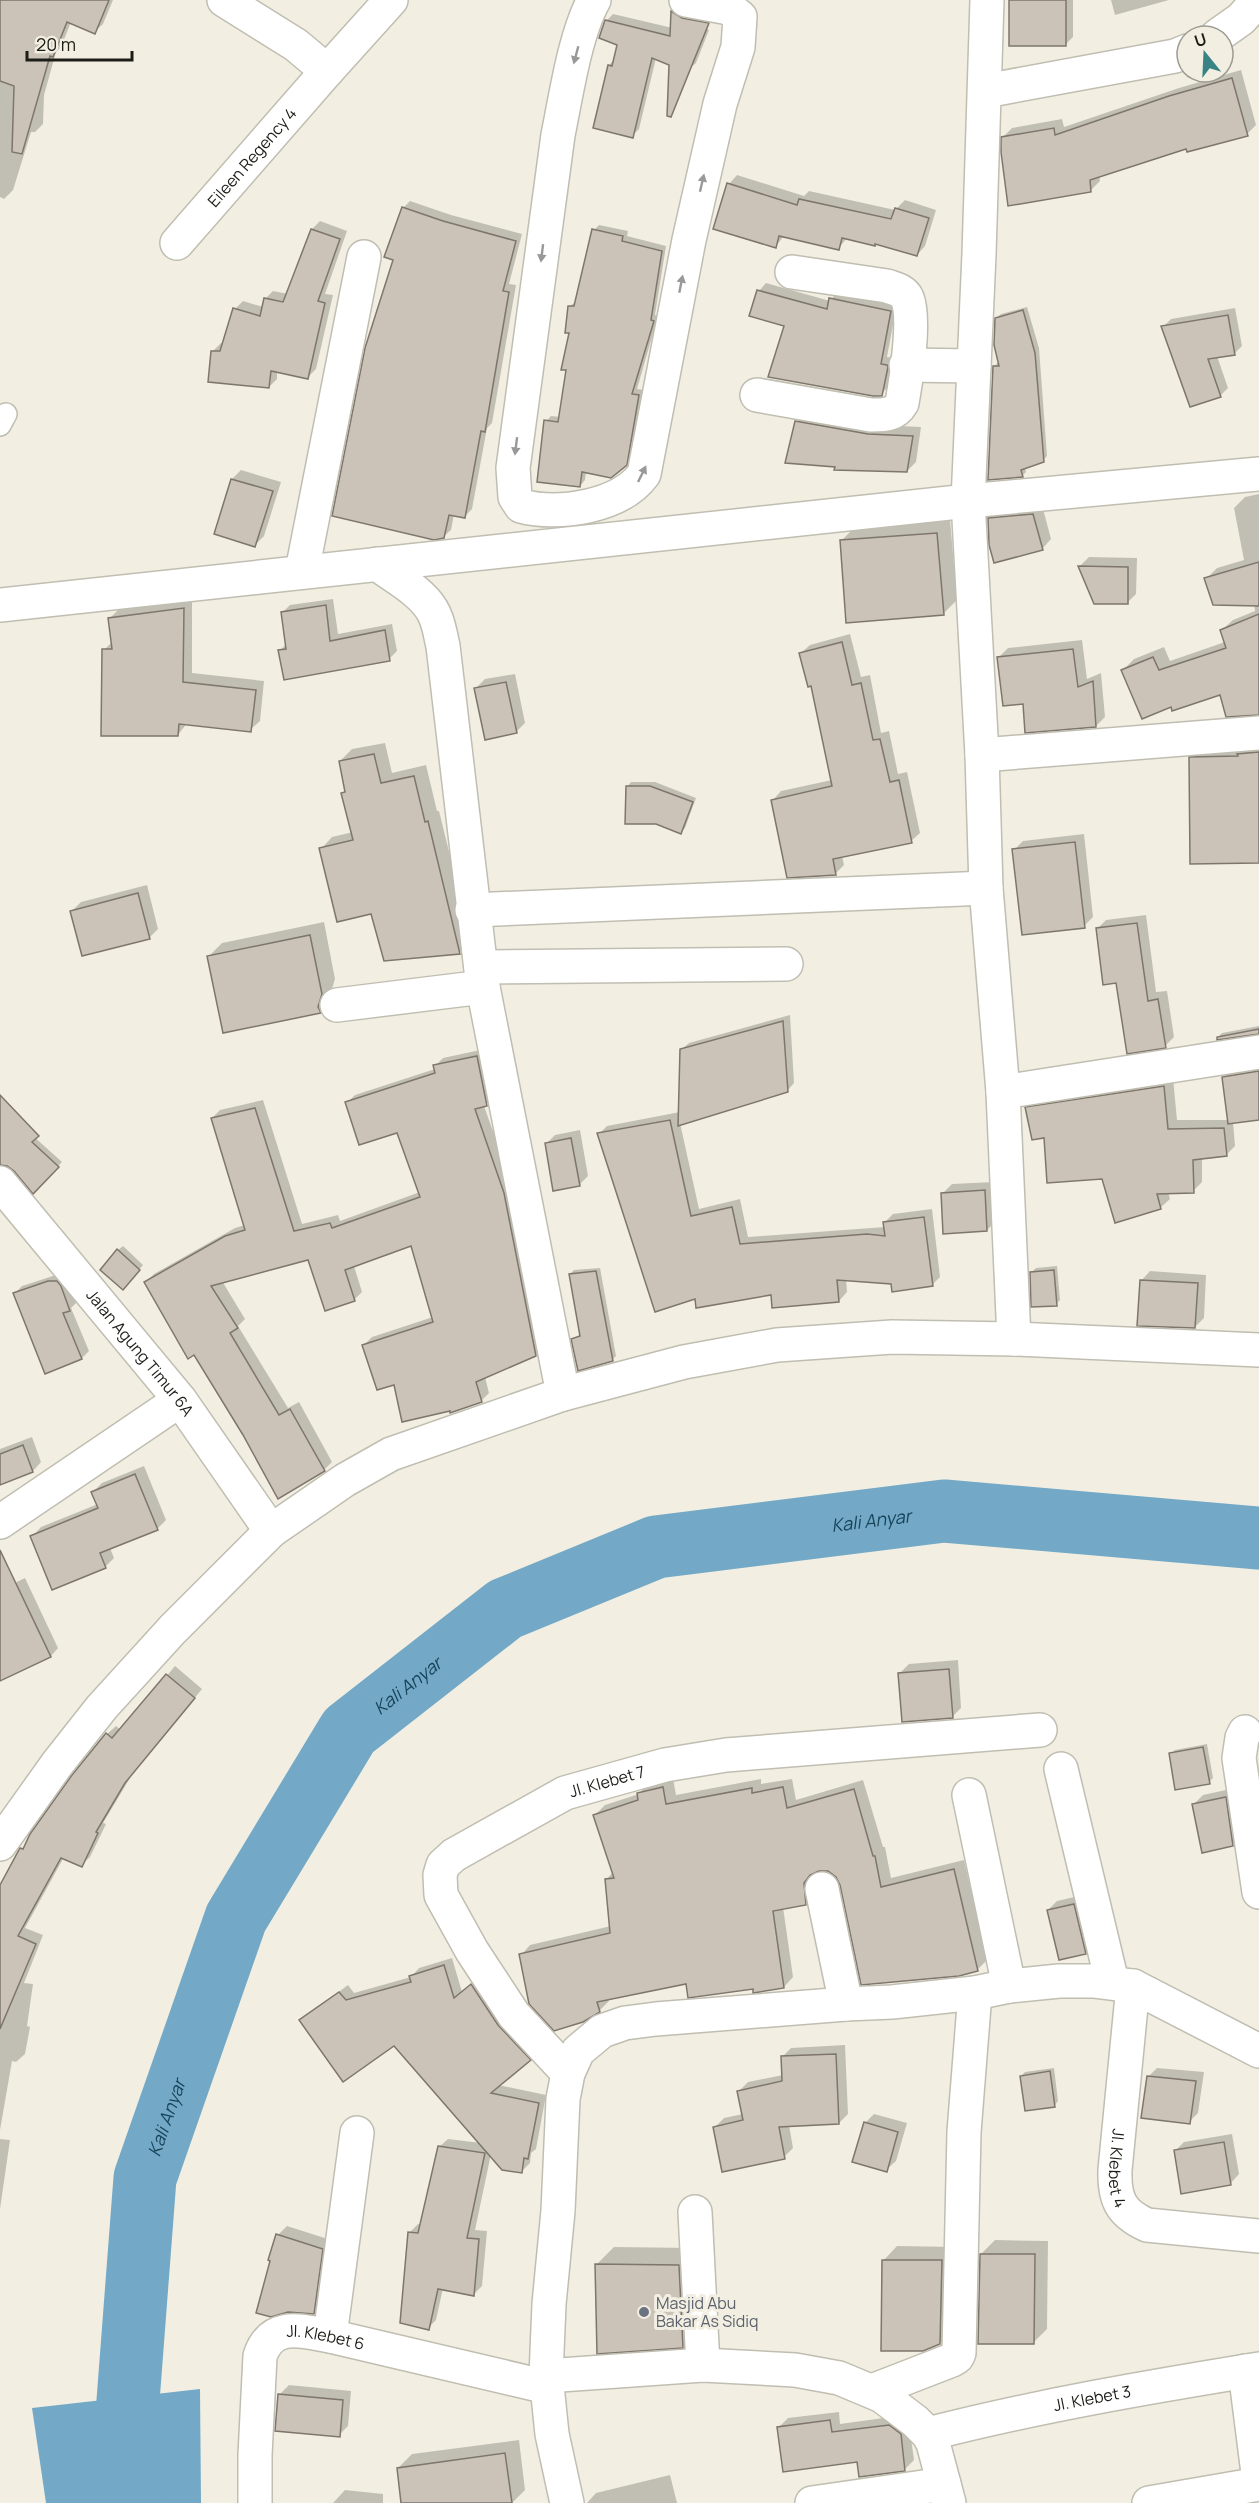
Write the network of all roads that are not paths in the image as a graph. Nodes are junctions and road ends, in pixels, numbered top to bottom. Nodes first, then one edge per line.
1 (224, 0) edge
2 (391, 0) edge
3 (594, 0) edge
4 (686, 0) edge
5 (987, 0) edge
6 (1258, 0) edge
7 (1234, 24) edge
8 (1175, 56) edge
9 (327, 71) junction
10 (985, 91) junction
11 (177, 243) dead end
12 (364, 257) dead end
13 (792, 272) dead end
14 (906, 365) junction
15 (974, 366) junction
16 (757, 396) dead end
17 (1259, 474) edge
18 (968, 501) junction
19 (594, 505) junction
20 (584, 542) junction
21 (377, 564) junction
22 (302, 571) junction
23 (0, 605) edge
24 (1259, 733) edge
25 (982, 755) junction
26 (986, 888) junction
27 (472, 910) junction
28 (786, 964) dead end
29 (482, 977) junction
30 (337, 1005) dead end
31 (1259, 1052) edge
32 (1003, 1092) junction
33 (0, 1183) edge
34 (1014, 1339) junction
35 (1259, 1350) edge
36 (563, 1394) junction
37 (180, 1400) junction
38 (0, 1522) edge
39 (271, 1531) junction
40 (1040, 1730) dead end
41 (1245, 1732) dead end
42 (1061, 1769) dead end
43 (969, 1794) dead end
44 (0, 1844) edge
45 (822, 1889) dead end
46 (1259, 1892) edge
47 (1122, 1984) junction
48 (1009, 1986) junction
49 (975, 1993) junction
50 (846, 2004) junction
51 (1259, 2051) edge
52 (568, 2073) junction
53 (357, 2133) dead end
54 (695, 2212) dead end
55 (1259, 2236) edge
56 (330, 2336) junction
57 (704, 2366) junction
58 (1252, 2370) edge
59 (547, 2382) junction
60 (872, 2391) junction
61 (928, 2434) junction
62 (1259, 2482) edge
63 (946, 2494) edge
64 (255, 2503) edge
65 (567, 2503) edge
66 (812, 2503) edge
67 (1149, 2503) edge

1 - 9 street
2 - 9 street, Eileen Regency 4
3 -> 19 street
19 -> 4 street
5 - 10 street
6 - 7 street
8 - 10 street
9 - 11 street, Eileen Regency 4
10 - 15 street
12 - 22 street
13 - 14 street
14 - 15 street
14 - 16 street
15 - 18 street
17 - 18 street
18 - 20 street
18 - 25 street
19 - 20 street
20 - 21 street
21 - 22 street
21 - 27 street
22 - 23 street
24 - 25 street
25 - 26 street
26 - 27 street
26 - 32 street
27 - 29 street
28 - 29 street
29 - 30 street
29 - 36 street
31 - 32 street
32 - 34 street
33 - 37 street, Jalan Agung Timur 6A
34 - 35 street
34 - 36 street
36 - 39 street
37 - 38 street
37 - 39 street, Jalan Agung Timur 6A
39 - 44 street
40 - 52 street, Jl. Klebet 7
41 - 46 street
42 - 47 street, Jl. Klebet 4
43 - 48 street
45 - 50 street
47 - 48 street
47 - 51 street
47 - 55 street, Jl. Klebet 4
48 - 49 street
49 - 50 street
49 - 60 street
50 - 52 street
52 - 59 street
53 - 56 street
54 - 57 street
56 - 59 street, Jl. Klebet 6
56 - 64 street, Jl. Klebet 6
57 - 59 street, Jl. Klebet 6
57 - 60 street, Jl. Klebet 6
58 - 61 street, Jl. Klebet 3
58 - 62 street
59 - 65 street
60 - 61 street, Jl. Klebet 6
61 - 63 street
62 - 67 street
63 - 66 street

